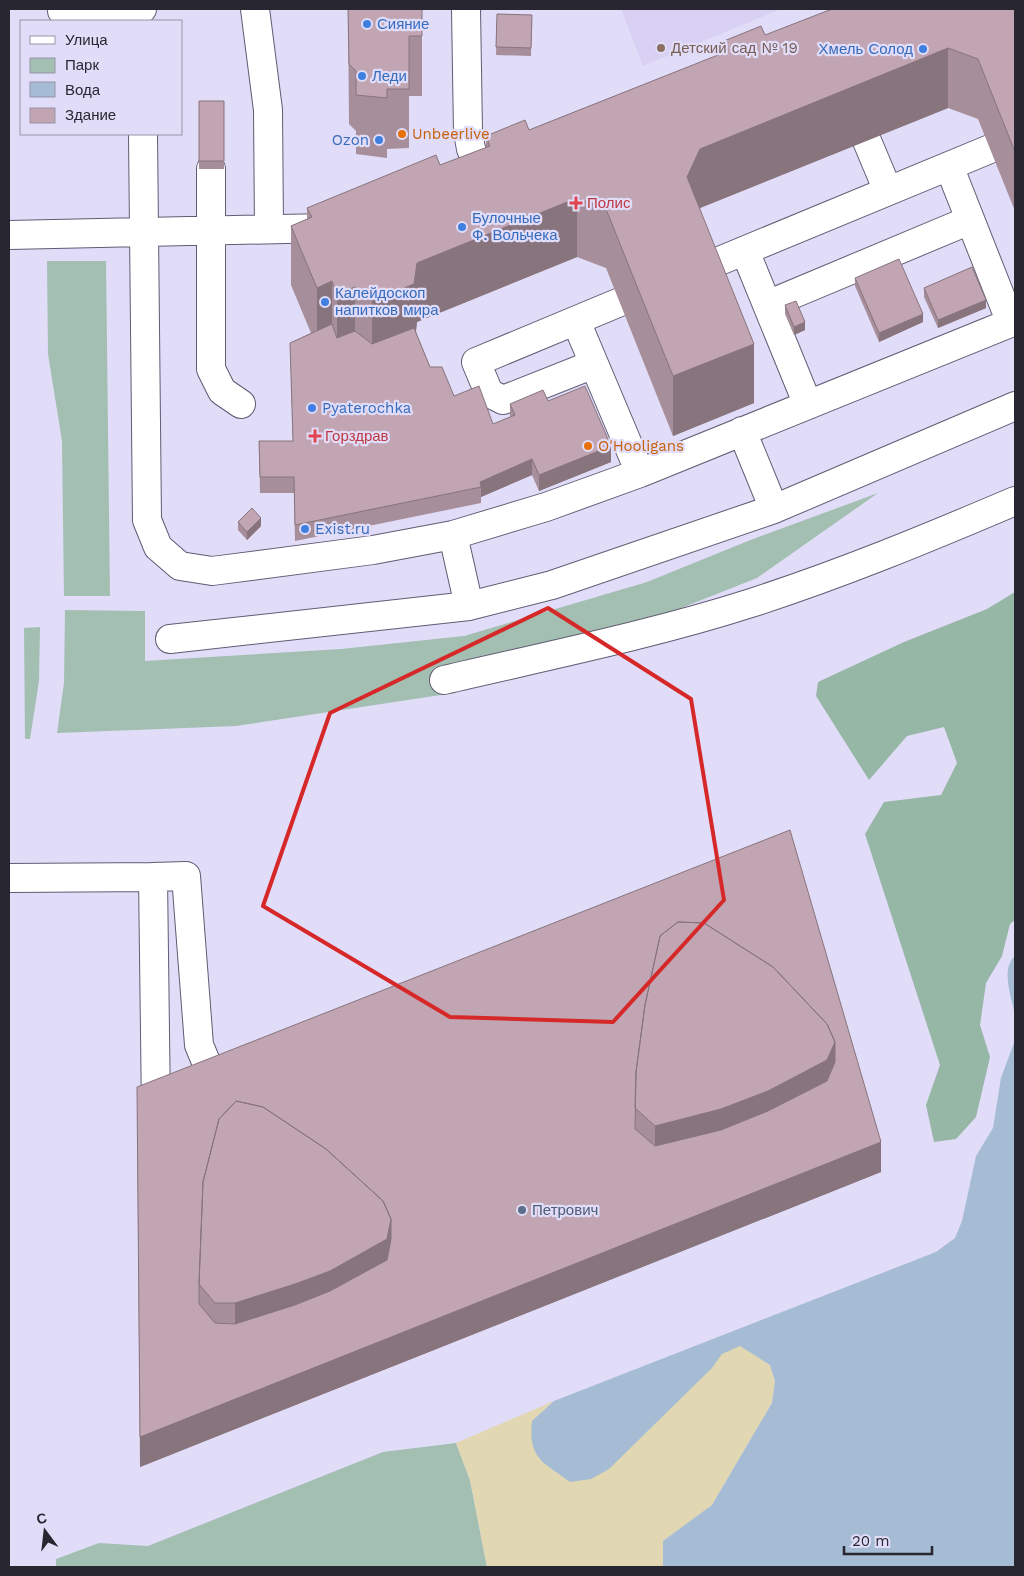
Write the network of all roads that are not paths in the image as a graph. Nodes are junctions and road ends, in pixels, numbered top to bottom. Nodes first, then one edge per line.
1 (142, 9) edge
2 (255, 9) edge
3 (466, 9) edge
4 (62, 12) dead end
5 (143, 135) edge
6 (867, 141) dead end
7 (990, 149) dead end
8 (505, 154) edge
9 (478, 165) junction
10 (949, 166) junction
11 (211, 169) edge
12 (452, 176) edge
13 (888, 191) junction
14 (970, 220) junction
15 (347, 221) edge
16 (268, 229) junction
17 (209, 231) junction
18 (143, 232) junction
19 (9, 235) edge
20 (745, 251) junction
21 (700, 269) edge
22 (620, 302) dead end
23 (767, 304) junction
24 (576, 321) junction
25 (1013, 322) edge
26 (594, 364) junction
27 (241, 404) dead end
28 (808, 405) junction
29 (1015, 406) edge
30 (742, 431) junction
31 (640, 473) junction
32 (1015, 501) edge
33 (774, 509) junction
34 (453, 535) junction
35 (469, 606) junction
36 (170, 639) dead end
37 (444, 680) dead end
38 (9, 878) edge
39 (153, 889) junction
40 (216, 1086) edge
41 (156, 1110) edge

1 - 4 lane
2 - 16 lane
3 - 9 lane
5 - 18 lane
6 - 13 lane
7 - 10 lane
8 - 9 lane
9 - 12 lane
10 - 13 lane
10 - 14 lane
11 - 17 lane
13 - 20 lane
14 - 23 lane
14 - 25 lane
15 - 16 lane
16 - 17 lane
17 - 18 lane
17 - 27 lane
18 - 19 lane
18 - 34 lane
20 - 21 lane
20 - 23 lane
22 - 24 lane
23 - 28 lane
24 - 26 lane
24 - 26 lane
25 - 28 lane
26 - 31 lane
28 - 30 lane
29 - 33 lane
30 - 31 lane
30 - 33 lane
31 - 34 lane
32 - 37 lane
33 - 35 lane
34 - 35 lane
35 - 36 lane
38 - 39 lane
39 - 40 lane
39 - 41 lane

